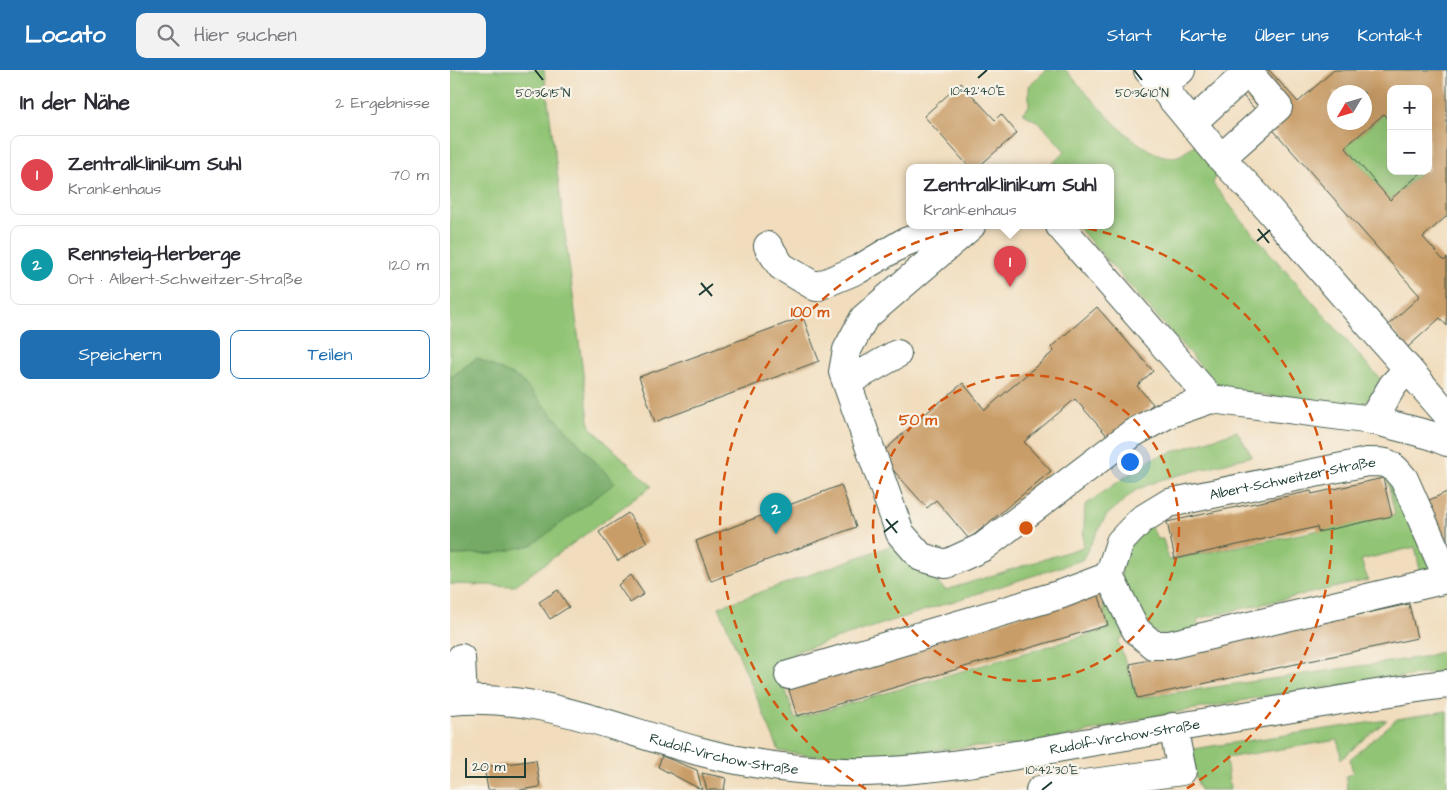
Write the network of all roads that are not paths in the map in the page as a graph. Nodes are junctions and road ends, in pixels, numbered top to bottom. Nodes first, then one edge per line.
1 (1164, 76) edge
2 (1192, 123) junction
3 (1221, 158) junction
4 (1063, 229) edge
5 (964, 232) edge
6 (768, 246) dead end
7 (897, 354) dead end
8 (1408, 369) junction
9 (846, 382) junction
10 (1211, 399) junction
11 (1447, 414) edge
12 (1372, 420) junction
13 (1447, 442) edge
14 (1109, 576) junction
15 (1447, 578) edge
16 (461, 658) dead end
17 (788, 675) dead end
18 (1447, 684) edge
19 (457, 700) edge
20 (1173, 727) junction
21 (1186, 780) edge
22 (854, 781) edge
23 (1040, 790) edge

1 - 2 street
2 - 3 street
2 - 3 street
3 - 8 street
4 - 10 street
5 - 6 street
5 - 9 street
7 - 9 street
8 - 11 street
8 - 12 street
9 - 10 street
10 - 12 street
12 - 13 street
14 - 15 street
14 - 15 street, Albert-Schweitzer-Straße
14 - 17 street
16 - 19 street
18 - 20 street, Rudolf-Virchow-Straße
19 - 22 street, Rudolf-Virchow-Straße
20 - 21 street
20 - 22 street, Rudolf-Virchow-Straße
21 - 23 street

